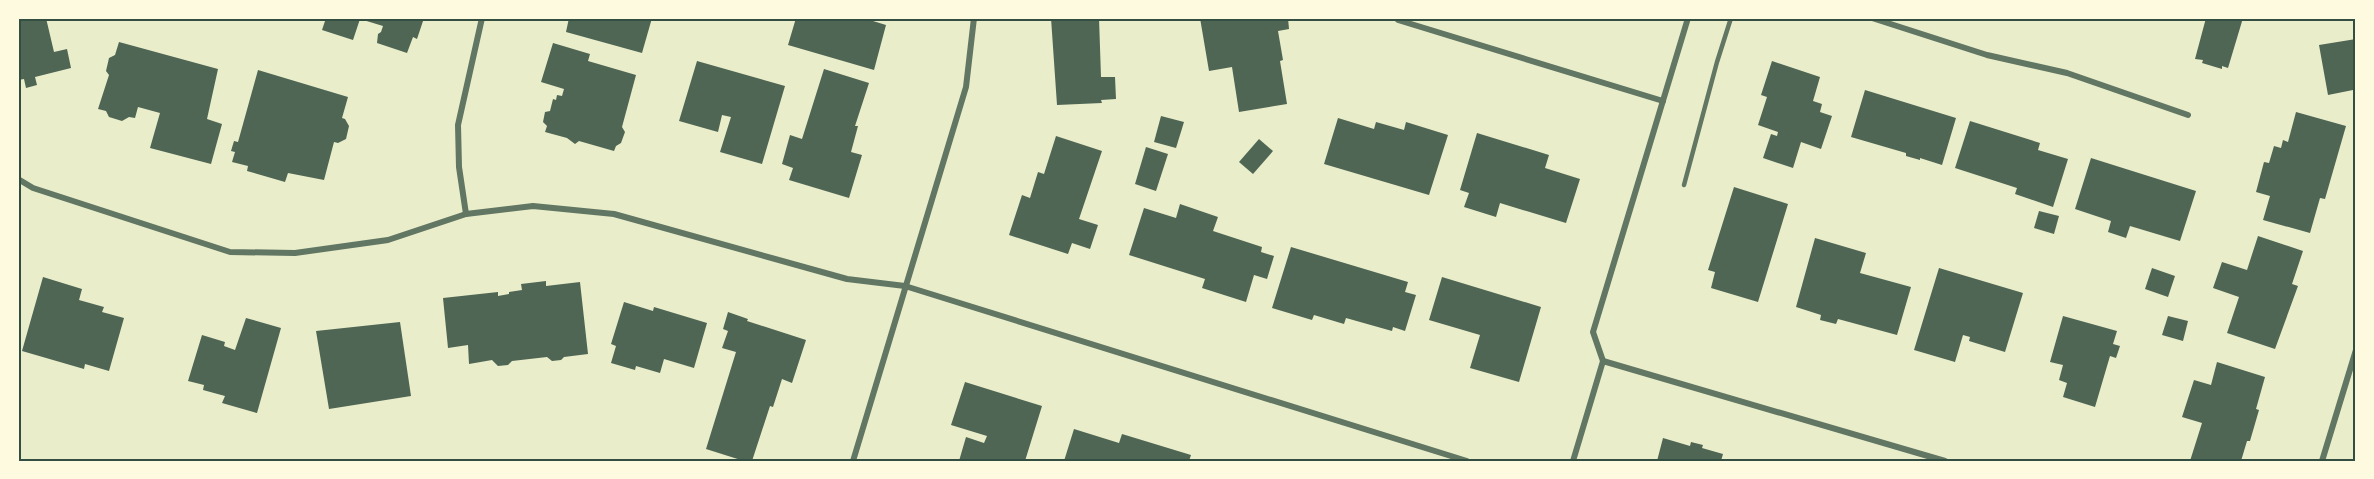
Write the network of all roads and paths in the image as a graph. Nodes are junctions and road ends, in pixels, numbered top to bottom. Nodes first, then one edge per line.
1 (482, 18) edge
2 (974, 18) edge
3 (1688, 18) edge
4 (1731, 18) edge
5 (1872, 18) edge
6 (1398, 20) dead end
7 (1663, 101) junction
8 (2188, 115) dead end
9 (18, 179) edge
10 (1684, 185) dead end
11 (466, 214) junction
12 (905, 286) junction
13 (2356, 350) edge
14 (1603, 361) junction
15 (852, 461) edge
16 (1467, 461) edge
17 (1573, 461) edge
18 (1945, 461) edge
19 (2322, 461) edge

1 - 11 street
2 - 12 street
3 - 7 street
4 - 10 lane
5 - 8 street
6 - 7 street
7 - 14 street
9 - 11 street
11 - 12 street
12 - 15 street
12 - 16 street
13 - 19 street
14 - 17 street
14 - 18 street

